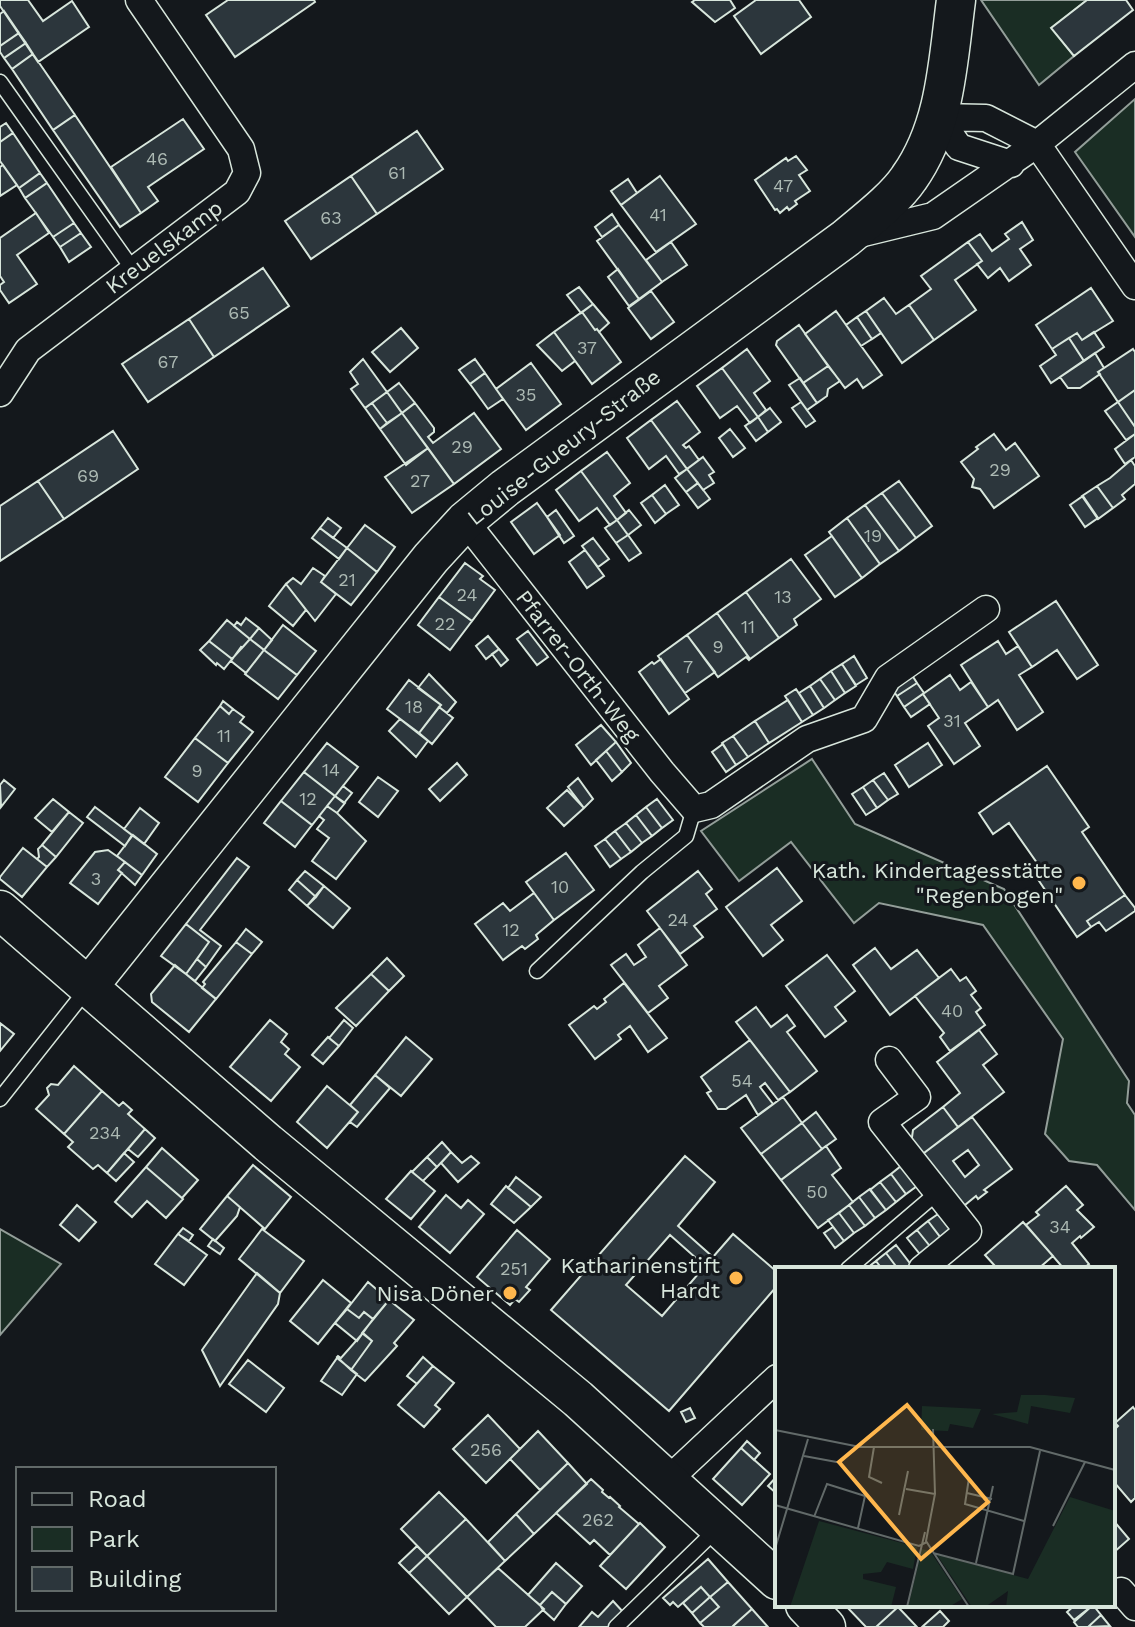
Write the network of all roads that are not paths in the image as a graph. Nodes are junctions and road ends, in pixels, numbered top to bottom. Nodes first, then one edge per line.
1 (139, 0) edge
2 (956, 0) edge
3 (1135, 65) edge
4 (0, 82) edge
5 (938, 117) junction
6 (1037, 144) junction
7 (1011, 164) junction
8 (846, 238) junction
9 (134, 271) junction
10 (1135, 286) edge
11 (0, 393) edge
12 (465, 521) junction
13 (986, 609) dead end
14 (694, 809) junction
15 (0, 910) edge
16 (537, 971) dead end
17 (89, 986) junction
18 (889, 1060) dead end
19 (0, 1099) edge
20 (938, 1192) junction
21 (850, 1267) edge
22 (924, 1267) edge
23 (775, 1380) edge
24 (668, 1480) junction
25 (718, 1528) junction
26 (775, 1578) edge
27 (807, 1607) edge
28 (616, 1627) edge
29 (826, 1627) edge

1 - 9 street, Kreuelskamp
2 - 5 street, Louise-Gueury-Straße
3 - 6 street
4 - 9 lane
5 - 6 street
5 - 7 street
5 - 8 street, Louise-Gueury-Straße
6 - 7 street
6 - 10 street
7 - 8 street
8 - 12 street, Louise-Gueury-Straße
9 - 11 street, Kreuelskamp
12 - 14 street, Pfarrer-Orth-Weg
12 - 17 street, Louise-Gueury-Straße
13 - 14 street
14 - 16 lane
15 - 17 street
17 - 19 lane
17 - 24 street
18 - 20 street
20 - 21 lane
20 - 22 street
23 - 24 street
24 - 25 street
25 - 26 street
25 - 28 lane
27 - 29 street

